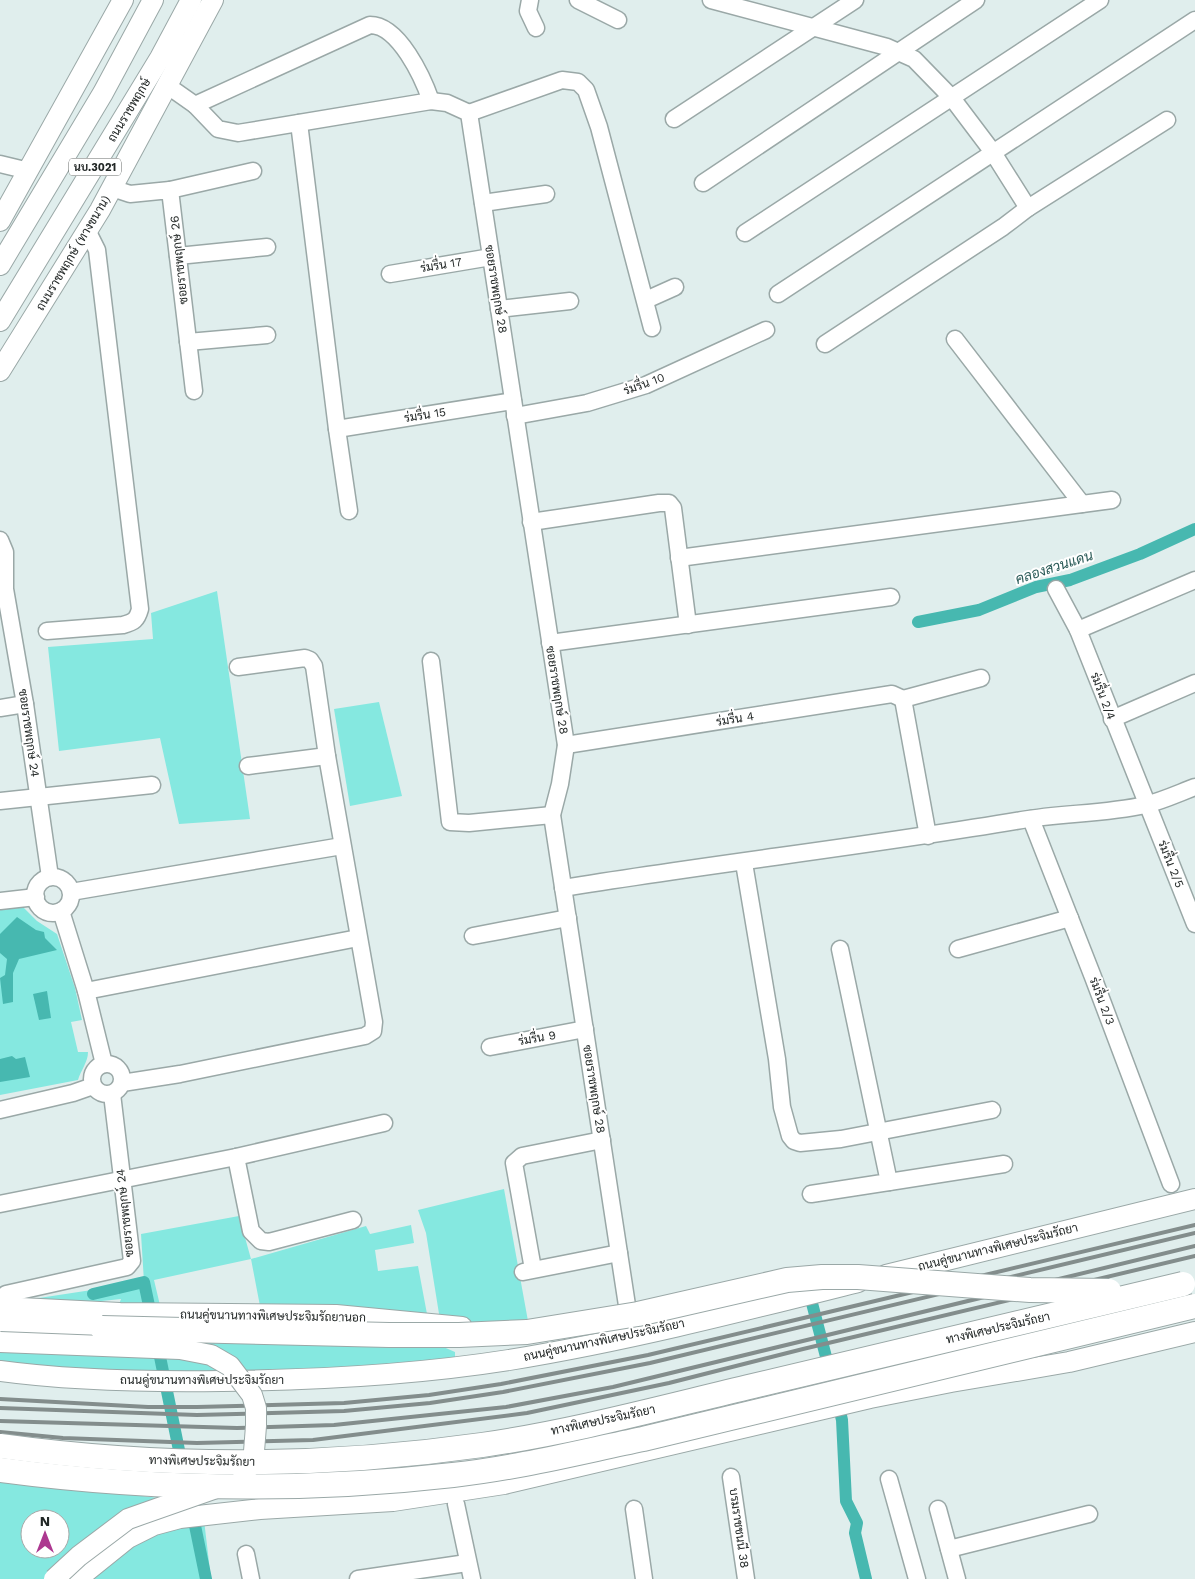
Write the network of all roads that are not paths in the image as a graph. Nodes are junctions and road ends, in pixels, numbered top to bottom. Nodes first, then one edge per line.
1 (123, 0) edge
2 (140, 0) edge
3 (152, 0) edge
4 (212, 0) edge
5 (530, 0) edge
6 (578, 0) edge
7 (711, 0) edge
8 (855, 0) edge
9 (976, 0) edge
10 (1100, 0) edge
11 (193, 6) edge
12 (618, 20) dead end
13 (1195, 20) edge
14 (815, 26) junction
15 (536, 28) dead end
16 (900, 51) junction
17 (163, 83) junction
18 (952, 98) junction
19 (431, 101) junction
20 (196, 105) junction
21 (469, 113) junction
22 (674, 119) dead end
23 (1167, 120) dead end
24 (299, 123) junction
25 (992, 152) junction
26 (64, 159) junction
27 (0, 164) edge
28 (253, 170) dead end
29 (29, 171) junction
30 (115, 181) junction
31 (703, 182) dead end
32 (170, 190) junction
33 (546, 194) dead end
34 (483, 203) junction
35 (1028, 208) junction
36 (0, 221) edge
37 (87, 230) junction
38 (745, 233) dead end
39 (267, 247) dead end
40 (178, 256) junction
41 (491, 257) junction
42 (0, 264) edge
43 (390, 274) dead end
44 (675, 287) dead end
45 (778, 294) dead end
46 (646, 300) junction
47 (570, 301) dead end
48 (499, 309) junction
49 (0, 321) edge
50 (652, 328) dead end
51 (766, 330) dead end
52 (267, 334) dead end
53 (955, 339) dead end
54 (188, 342) junction
55 (825, 344) dead end
56 (0, 372) edge
57 (194, 391) dead end
58 (514, 408) junction
59 (337, 429) junction
60 (1112, 500) dead end
61 (1082, 504) junction
62 (349, 511) dead end
63 (532, 522) junction
64 (0, 540) edge
65 (679, 558) junction
66 (1195, 580) edge
67 (2, 586) edge
68 (1056, 589) dead end
69 (891, 597) dead end
70 (688, 625) junction
71 (1078, 630) junction
72 (47, 631) dead end
73 (550, 643) junction
74 (430, 661) dead end
75 (238, 666) dead end
76 (981, 678) dead end
77 (1195, 683) edge
78 (903, 699) junction
79 (25, 704) junction
80 (0, 708) edge
81 (1112, 719) junction
82 (566, 745) junction
83 (327, 756) junction
84 (248, 766) dead end
85 (152, 785) dead end
86 (1195, 787) edge
87 (38, 798) junction
88 (0, 801) edge
89 (1148, 805) junction
90 (552, 815) junction
91 (1031, 819) junction
92 (928, 836) junction
93 (342, 846) junction
94 (744, 863) junction
95 (50, 877) junction
96 (563, 888) junction
97 (71, 892) junction
98 (36, 897) junction
99 (0, 901) edge
100 (61, 911) junction
101 (568, 918) junction
102 (1070, 918) junction
103 (1195, 924) edge
104 (473, 936) dead end
105 (358, 938) junction
106 (840, 949) dead end
107 (958, 949) dead end
108 (86, 992) junction
109 (585, 1029) junction
110 (490, 1047) dead end
111 (104, 1064) junction
112 (93, 1086) junction
113 (117, 1089) junction
114 (0, 1110) edge
115 (992, 1110) dead end
116 (384, 1123) dead end
117 (878, 1132) junction
118 (602, 1140) junction
119 (236, 1156) junction
120 (1004, 1164) dead end
121 (121, 1179) junction
122 (889, 1182) junction
123 (1171, 1184) dead end
124 (811, 1194) dead end
125 (1195, 1198) edge
126 (0, 1204) edge
127 (353, 1220) dead end
128 (619, 1252) junction
129 (1189, 1282) edge
130 (3, 1301) edge
131 (1195, 1306) edge
132 (111, 1320) junction
133 (0, 1324) edge
134 (1195, 1332) edge
135 (632, 1335) junction
136 (0, 1342) edge
137 (575, 1347) junction
138 (0, 1371) edge
139 (0, 1446) edge
140 (0, 1470) edge
141 (0, 1476) edge
142 (731, 1477) dead end
143 (889, 1478) dead end
144 (113, 1492) dead end
145 (456, 1504) dead end
146 (938, 1509) dead end
147 (634, 1510) dead end
148 (1089, 1514) dead end
149 (949, 1549) junction
150 (246, 1554) dead end
151 (467, 1563) junction
152 (54, 1579) edge
153 (77, 1579) edge
154 (251, 1579) edge
155 (358, 1579) edge
156 (472, 1579) edge
157 (644, 1579) edge
158 (746, 1579) edge
159 (918, 1579) edge
160 (957, 1579) edge

1 - 29 main road
2 - 26 main road
3 - 26 main road, นบ.3021
4 - 17 main road, ถนนราชพฤกษ์ (ทางขนาน) / นบ.3021
5 - 15 street
6 - 12 street
7 - 14 street
8 - 14 street
9 - 16 street
10 - 18 street
11 - 17 main road
11 - 49 main road, ถนนราชพฤกษ์ / นบ.3021
13 - 25 street
14 - 16 street
14 - 22 street
16 - 18 street
16 - 31 street
17 - 20 street
17 - 30 main road, ถนนราชพฤกษ์ (ทางขนาน) / นบ.3021
18 - 25 street
18 - 38 street
19 - 20 street
19 - 21 street
19 - 24 street
20 - 24 street
21 - 34 street, ซอยราชพฤกษ์ 28
21 - 46 street
23 - 35 street
24 - 59 street
25 - 35 street
25 - 45 street
26 - 42 main road, นบ.3021
27 - 29 street
28 - 32 street
29 - 36 main road
30 - 32 street
30 - 37 main road, ถนนราชพฤกษ์ (ทางขนาน) / นบ.3021
32 - 40 street, ซอยราชพฤกษ์ 26
33 - 34 street
34 - 41 street, ซอยราชพฤกษ์ 28
35 - 55 street
37 - 56 main road, ถนนราชพฤกษ์ (ทางขนาน) / นบ.3021
37 - 72 street
39 - 40 street
40 - 54 street, ซอยราชพฤกษ์ 26
41 - 43 street, ร่มรื่น 17
41 - 48 street, ซอยราชพฤกษ์ 28
44 - 46 street
46 - 50 street
47 - 48 street
48 - 58 street, ซอยราชพฤกษ์ 28
51 - 58 street, ร่มรื่น 10
52 - 54 street
53 - 61 street
54 - 57 street, ซอยราชพฤกษ์ 26
58 - 59 street, ร่มรื่น 15
58 - 63 street, ซอยราชพฤกษ์ 28
59 - 62 street
60 - 61 street
61 - 65 street
63 - 65 street
63 - 73 street, ซอยราชพฤกษ์ 28
64 - 67 street, ซอยราชพฤกษ์ 24
65 - 70 street
66 - 71 street
67 - 79 street, ซอยราชพฤกษ์ 24
68 - 71 street, ร่มรื่น 2/4
69 - 70 street
70 - 73 street
71 - 81 street, ร่มรื่น 2/4
73 - 82 street, ซอยราชพฤกษ์ 28
74 - 90 street
75 - 83 street
76 - 78 street
77 - 81 street
78 - 82 street, ร่มรื่น 4
78 - 92 street
79 - 80 street
79 - 87 street, ซอยราชพฤกษ์ 24
81 - 89 street, ร่มรื่น 2/4
82 - 90 street, ซอยราชพฤกษ์ 28
83 - 84 street
83 - 93 street
85 - 87 street
86 - 89 street
87 - 88 street
87 - 95 street, ซอยราชพฤกษ์ 24
89 - 91 street
89 - 103 street, ร่มรื่น 2/5
90 - 96 street, ซอยราชพฤกษ์ 28
91 - 92 street
91 - 102 street, ร่มรื่น 2/3
92 - 94 street
93 - 97 street
93 - 105 street
94 - 96 street
94 - 117 street
95 - 97 street
95 - 98 street
96 - 101 street, ซอยราชพฤกษ์ 28
97 - 100 street
98 - 99 street
98 - 100 street
100 - 108 street
101 - 104 street
101 - 109 street, ซอยราชพฤกษ์ 28
102 - 107 street
102 - 123 street, ร่มรื่น 2/3
105 - 108 street
105 - 113 street
106 - 117 street
108 - 111 street
109 - 110 street, ร่มรื่น 9
109 - 118 street, ซอยราชพฤกษ์ 28
111 - 112 street
111 - 113 street, ซอยราชพฤกษ์ 24
112 - 113 street
112 - 114 street
113 - 121 street, ซอยราชพฤกษ์ 24
115 - 117 street
116 - 119 street
117 - 122 street
118 - 128 street, ซอยราชพฤกษ์ 28
118 - 128 street
119 - 121 street
119 - 127 street
120 - 122 street
121 - 126 street
121 - 130 street, ซอยราชพฤกษ์ 24
122 - 124 street
125 - 135 main road, ถนนคู่ขนานทางพิเศษประจิมรัถยา
128 - 135 street, ซอยราชพฤกษ์ 28
129 - 132 highway, bridge
129 - 139 highway, ทางพิเศษประจิมรัถยา, bridge
130 - 132 main road, ถนนคู่ขนานทางพิเศษประจิมรัถยานอก
131 - 140 highway, ทางพิเศษประจิมรัถยา, bridge
132 - 133 highway
132 - 137 main road, ถนนคู่ขนานทางพิเศษประจิมรัถยานอก
134 - 153 main road
135 - 137 main road, ถนนคู่ขนานทางพิเศษประจิมรัถยา
136 - 152 main road, bridge
137 - 138 main road, ถนนคู่ขนานทางพิเศษประจิมรัถยา
141 - 144 street
142 - 158 street, บรมราชชนนี 38
143 - 159 street
145 - 151 street
146 - 149 street
147 - 157 street
148 - 149 street
149 - 160 street
150 - 154 street
151 - 155 street
151 - 156 street

